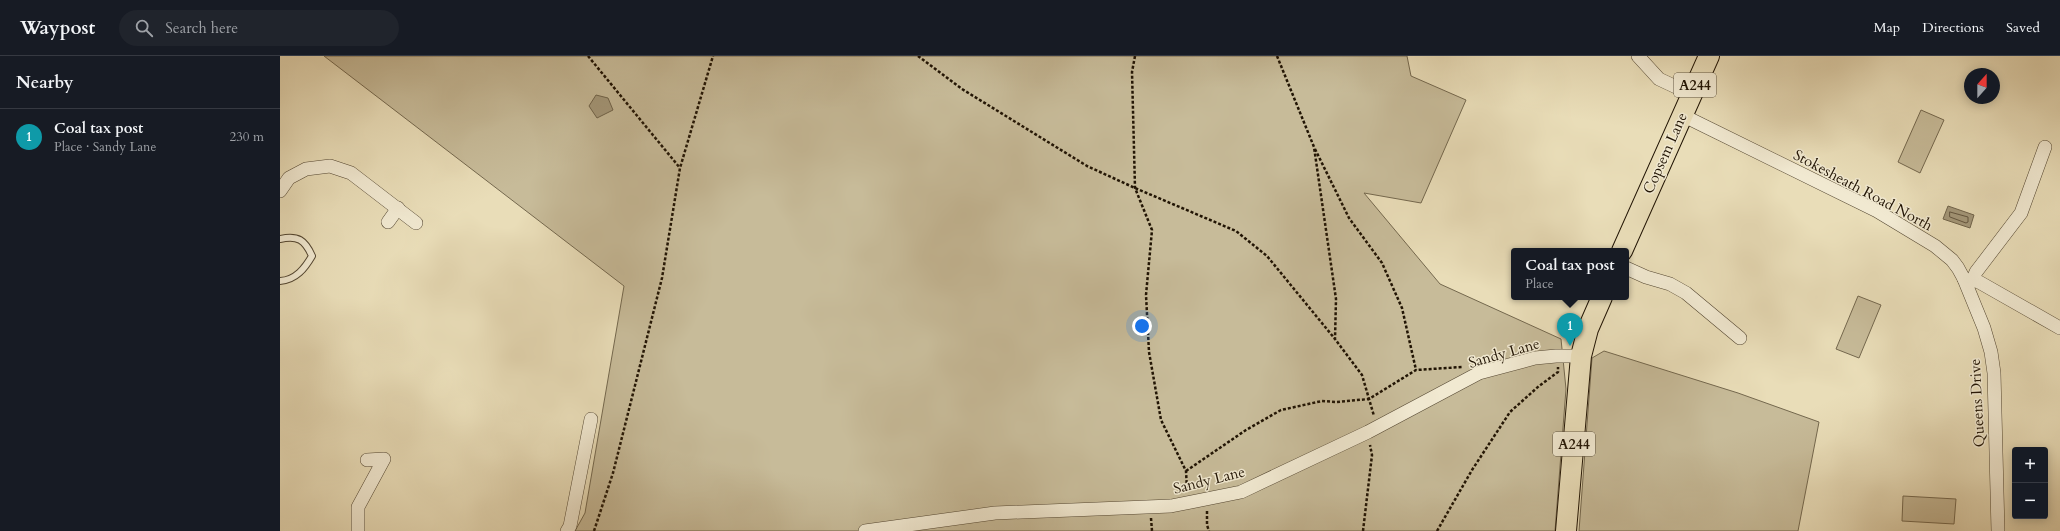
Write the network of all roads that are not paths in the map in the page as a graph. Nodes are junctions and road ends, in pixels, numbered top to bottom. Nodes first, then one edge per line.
1 (1638, 56) edge
2 (1709, 56) edge
3 (1691, 94) junction
4 (1682, 114) junction
5 (2045, 146) dead end
6 (280, 191) edge
7 (398, 208) junction
8 (388, 222) dead end
9 (416, 223) dead end
10 (280, 239) edge
11 (1623, 248) edge
12 (1629, 269) edge
13 (1968, 279) junction
14 (280, 281) edge
15 (1601, 300) edge
16 (2060, 328) edge
17 (1740, 338) dead end
18 (1581, 356) junction
19 (591, 419) dead end
20 (367, 460) dead end
21 (358, 531) edge
22 (568, 531) edge
23 (865, 531) edge
24 (1566, 531) edge
25 (1998, 531) edge

1 - 3 street
2 - 3 main road, Copsem Lane / A244
3 - 4 main road, Copsem Lane / A244
4 - 11 main road, Copsem Lane / A244
4 - 13 street, Stokesheath Road North
5 - 13 street
6 - 7 street
7 - 8 street
7 - 9 street
10 - 14 lane
12 - 17 street
13 - 16 street, Stokesheath Road North
13 - 25 street, Queens Drive
15 - 18 main road, A244
18 - 23 street, Sandy Lane
18 - 24 main road, A244
19 - 22 street
20 - 21 street

